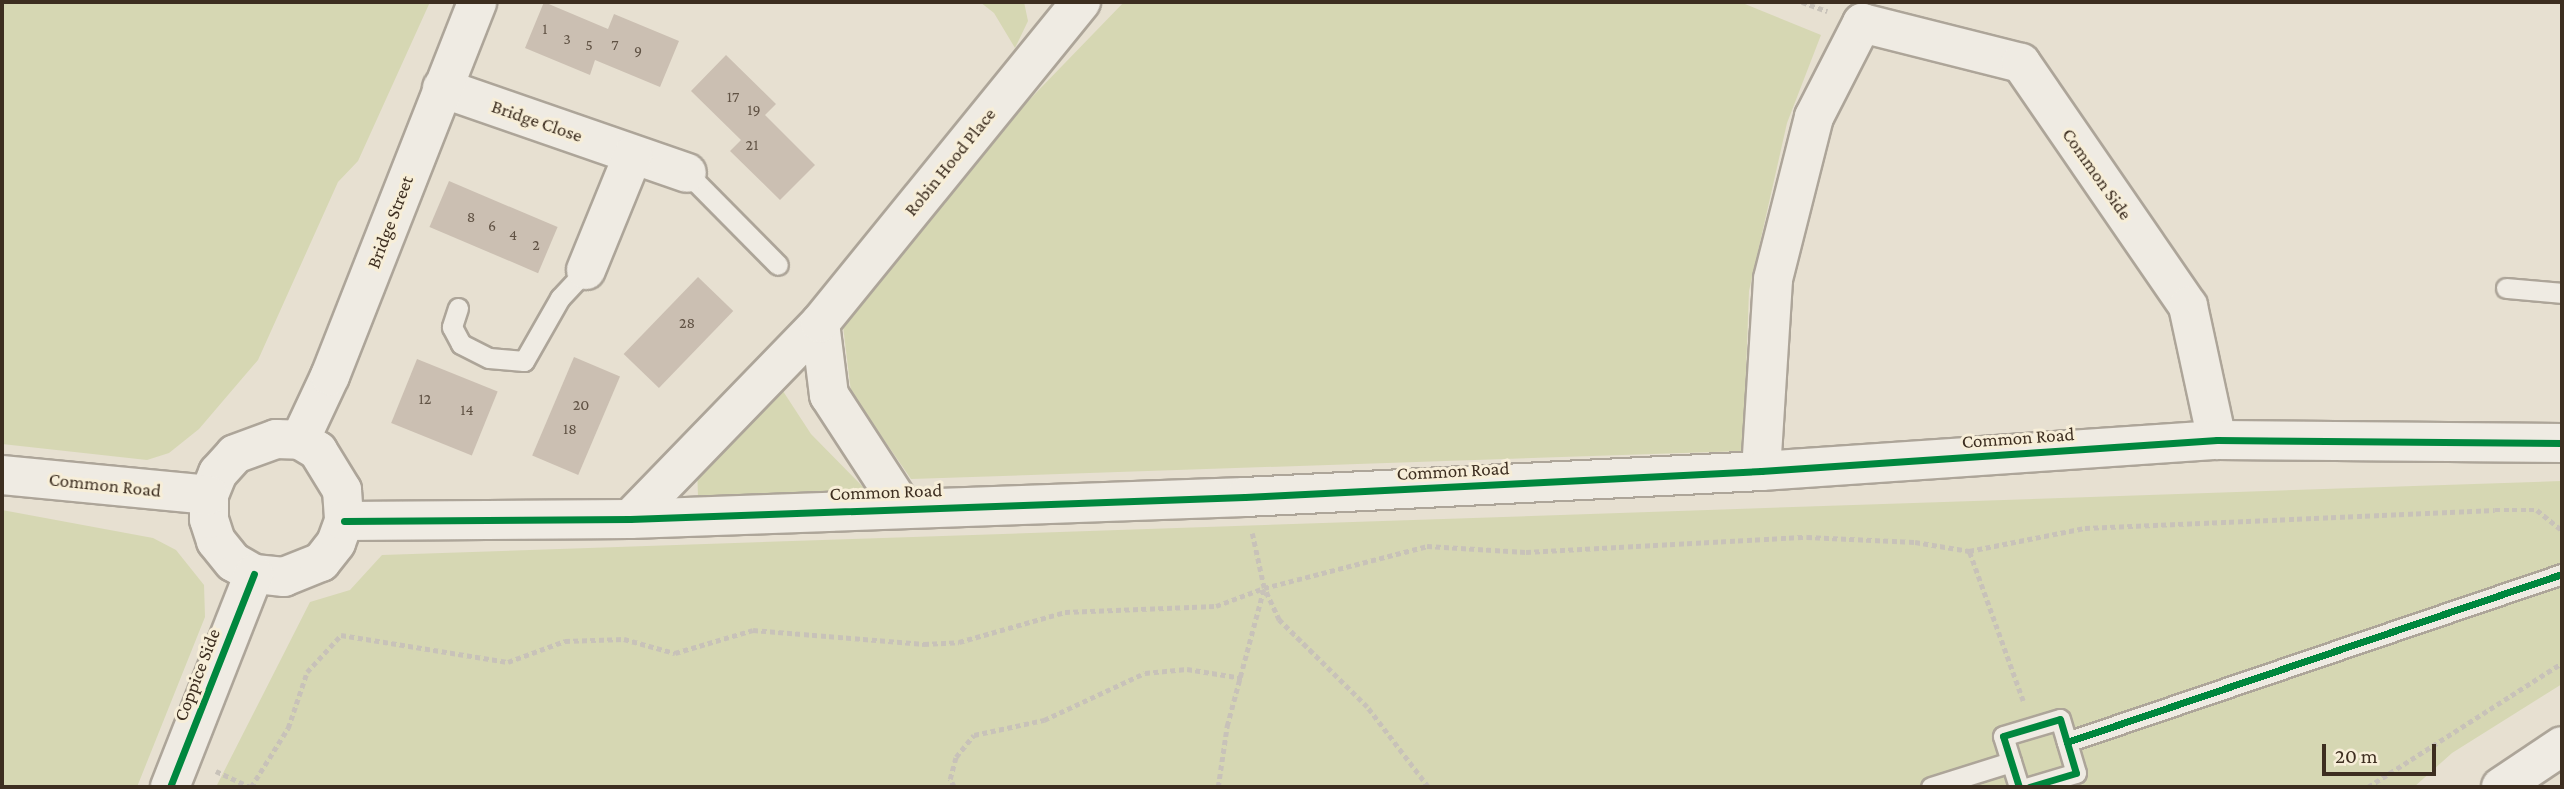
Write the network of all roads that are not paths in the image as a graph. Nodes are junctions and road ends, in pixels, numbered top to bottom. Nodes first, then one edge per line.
1 (477, 2) edge
2 (1075, 3) edge
3 (442, 88) junction
4 (633, 155) junction
5 (687, 173) joint
6 (778, 265) dead end
7 (586, 270) joint
8 (2506, 288) dead end
9 (2562, 293) edge
10 (458, 308) dead end
11 (820, 323) junction
12 (300, 440) junction
13 (2217, 440) junction
14 (2562, 443) edge
15 (1761, 471) junction
16 (2, 475) edge
17 (209, 495) junction
18 (902, 507) junction
19 (630, 519) junction
20 (344, 521) junction
21 (254, 574) junction
22 (2562, 574) edge
23 (2067, 741) junction
24 (2562, 746) edge
25 (2011, 762) junction
26 (177, 771) edge
27 (1931, 787) edge
28 (2019, 787) edge
29 (2029, 787) edge
30 (2501, 787) edge

1 - 3 street, Bridge Street
2 - 11 street, Robin Hood Place
3 - 4 street, Bridge Close
3 - 12 street, Bridge Street
4 - 5 street, Bridge Close
4 - 7 street
5 - 6 lane
7 - 10 lane
8 - 9 lane
11 - 18 street
11 - 19 street, Robin Hood Place
12 - 17 street
12 - 20 street
13 - 14 street, Common Road
13 - 15 street, Common Road
13 - 15 street, Common Side
15 - 18 street, Common Road
16 - 17 street, Common Road
17 - 21 street
18 - 19 street, Common Road
19 - 20 street, Common Road
20 - 21 street
21 - 26 street, Coppice Side
22 - 23 lane
23 - 25 lane
23 - 29 lane
24 - 30 street
25 - 27 lane
25 - 28 lane

